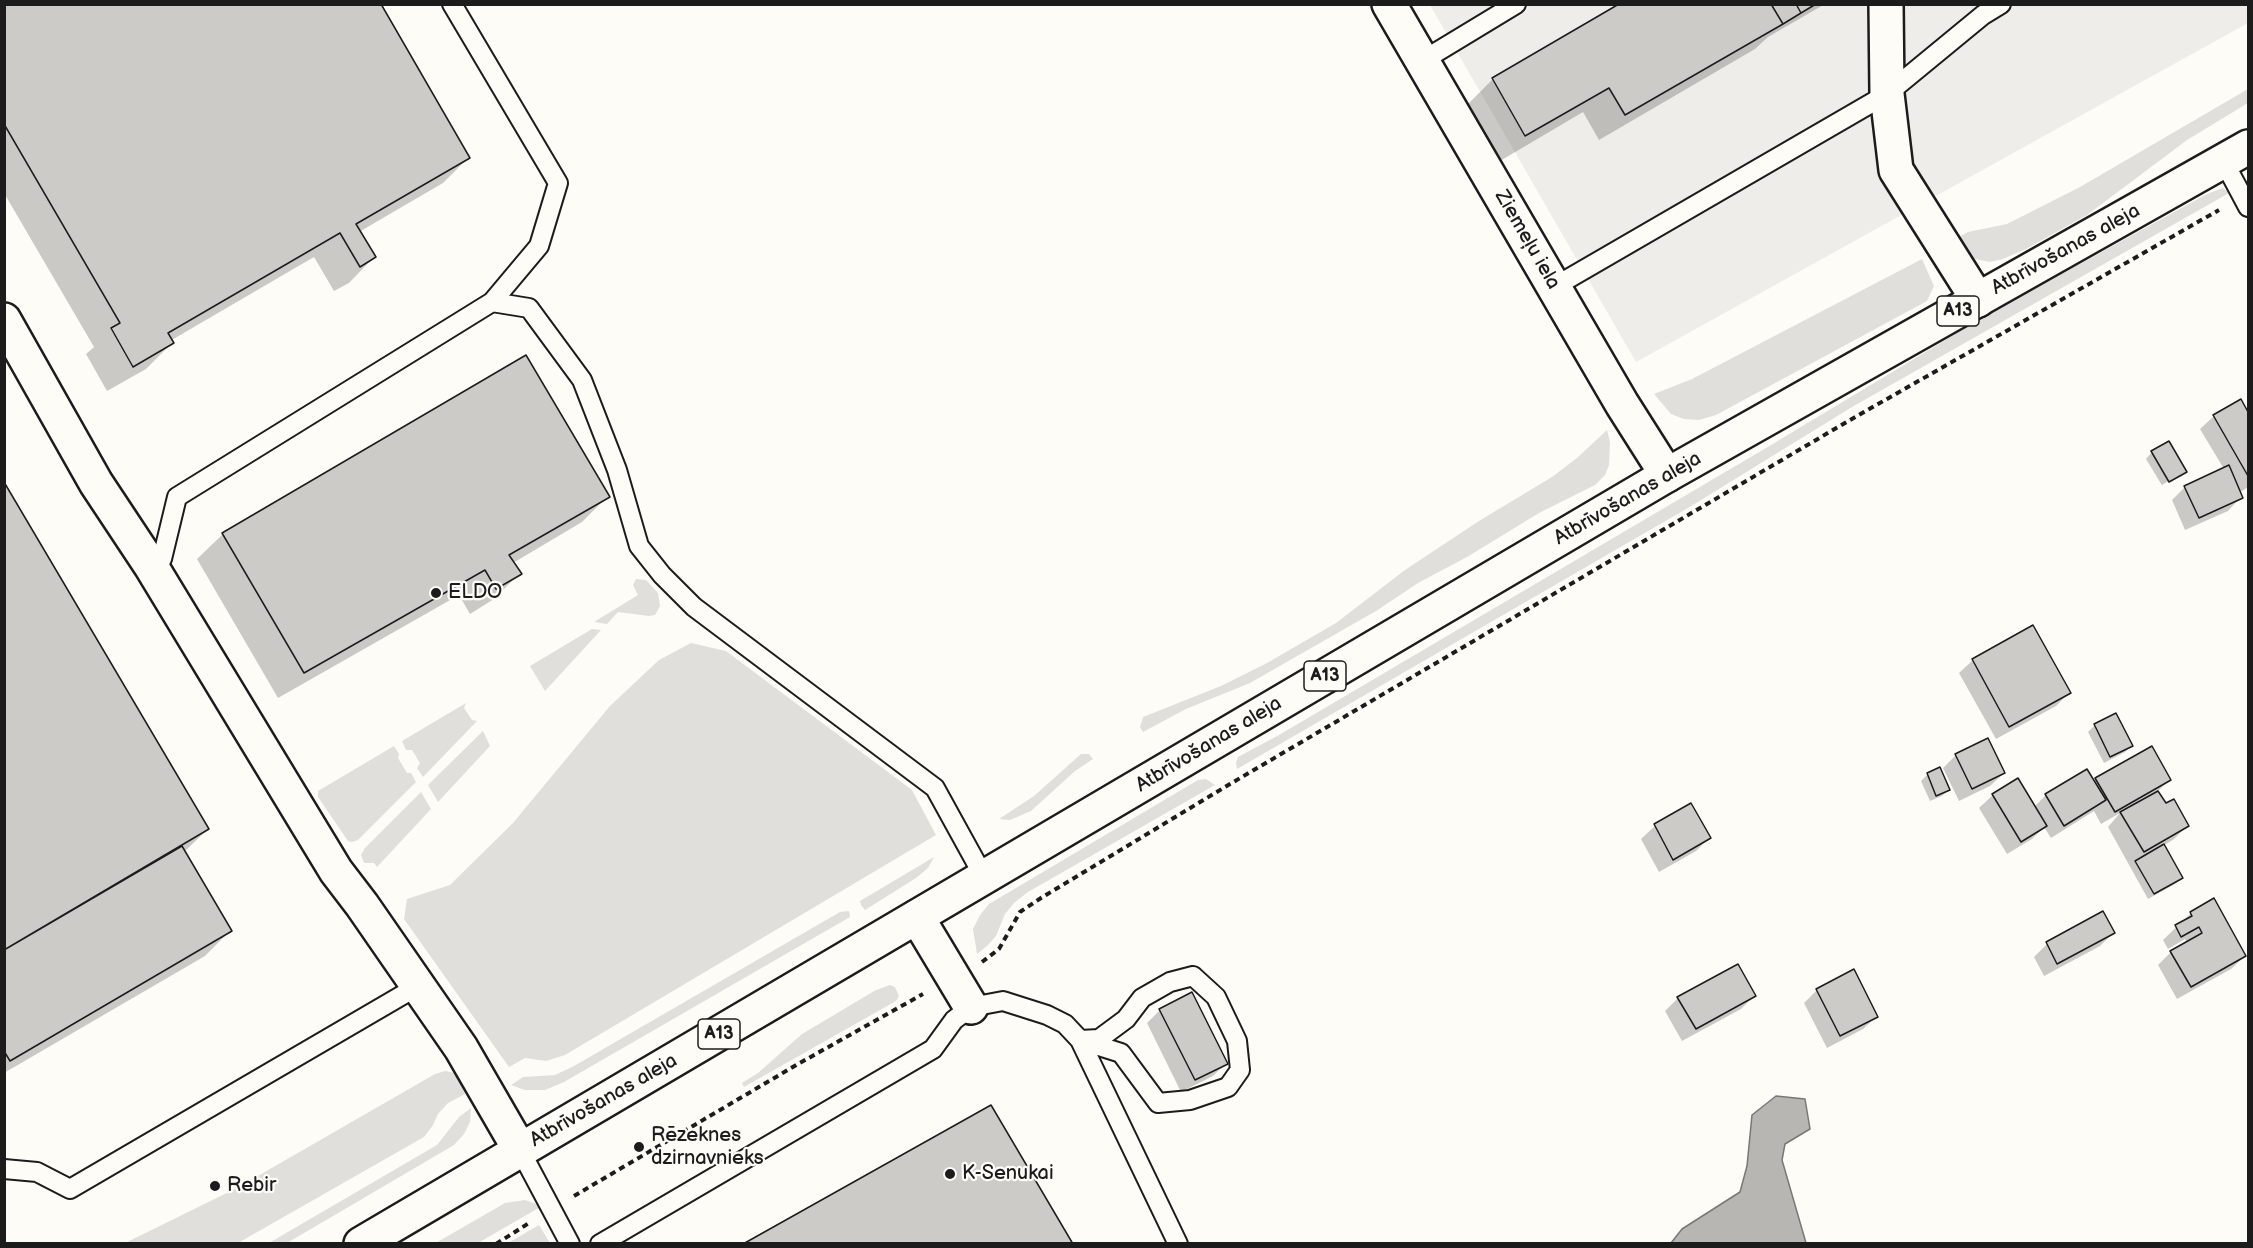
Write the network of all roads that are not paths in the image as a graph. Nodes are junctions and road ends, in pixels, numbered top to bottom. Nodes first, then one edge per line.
1 (452, 4) edge
2 (1389, 4) edge
3 (1516, 4) edge
4 (1886, 4) edge
5 (2001, 4) edge
6 (1422, 61) junction
7 (1887, 94) junction
8 (2236, 154) edge
9 (2246, 202) edge
10 (1554, 287) junction
11 (1978, 300) junction
12 (492, 302) junction
13 (4, 320) edge
14 (1667, 475) junction
15 (151, 566) junction
16 (984, 877) junction
17 (917, 917) junction
18 (418, 986) junction
19 (971, 1007) junction
20 (1080, 1040) junction
21 (520, 1150) junction
22 (4, 1169) edge
23 (362, 1244) edge
24 (570, 1244) edge
25 (600, 1244) edge
26 (1178, 1244) edge

1 - 12 lane
2 - 6 main road, Ziemeļu iela
3 - 6 lane
4 - 7 main road
5 - 7 lane
6 - 10 main road, Ziemeļu iela
7 - 10 lane
7 - 11 main road
8 - 9 lane
8 - 11 main road, Atbrīvošanas aleja / A13
10 - 14 main road, Ziemeļu iela
11 - 14 main road, Atbrīvošanas aleja / A13
12 - 15 lane
12 - 16 lane
13 - 15 main road
14 - 16 main road, Atbrīvošanas aleja / A13
15 - 18 main road
16 - 17 main road, Atbrīvošanas aleja / A13
17 - 19 main road
17 - 21 main road, Atbrīvošanas aleja / A13
18 - 21 main road
18 - 22 lane
19 - 20 lane
19 - 25 lane
20 - 20 lane
20 - 26 lane
21 - 23 main road, Atbrīvošanas aleja / A13
21 - 24 lane

